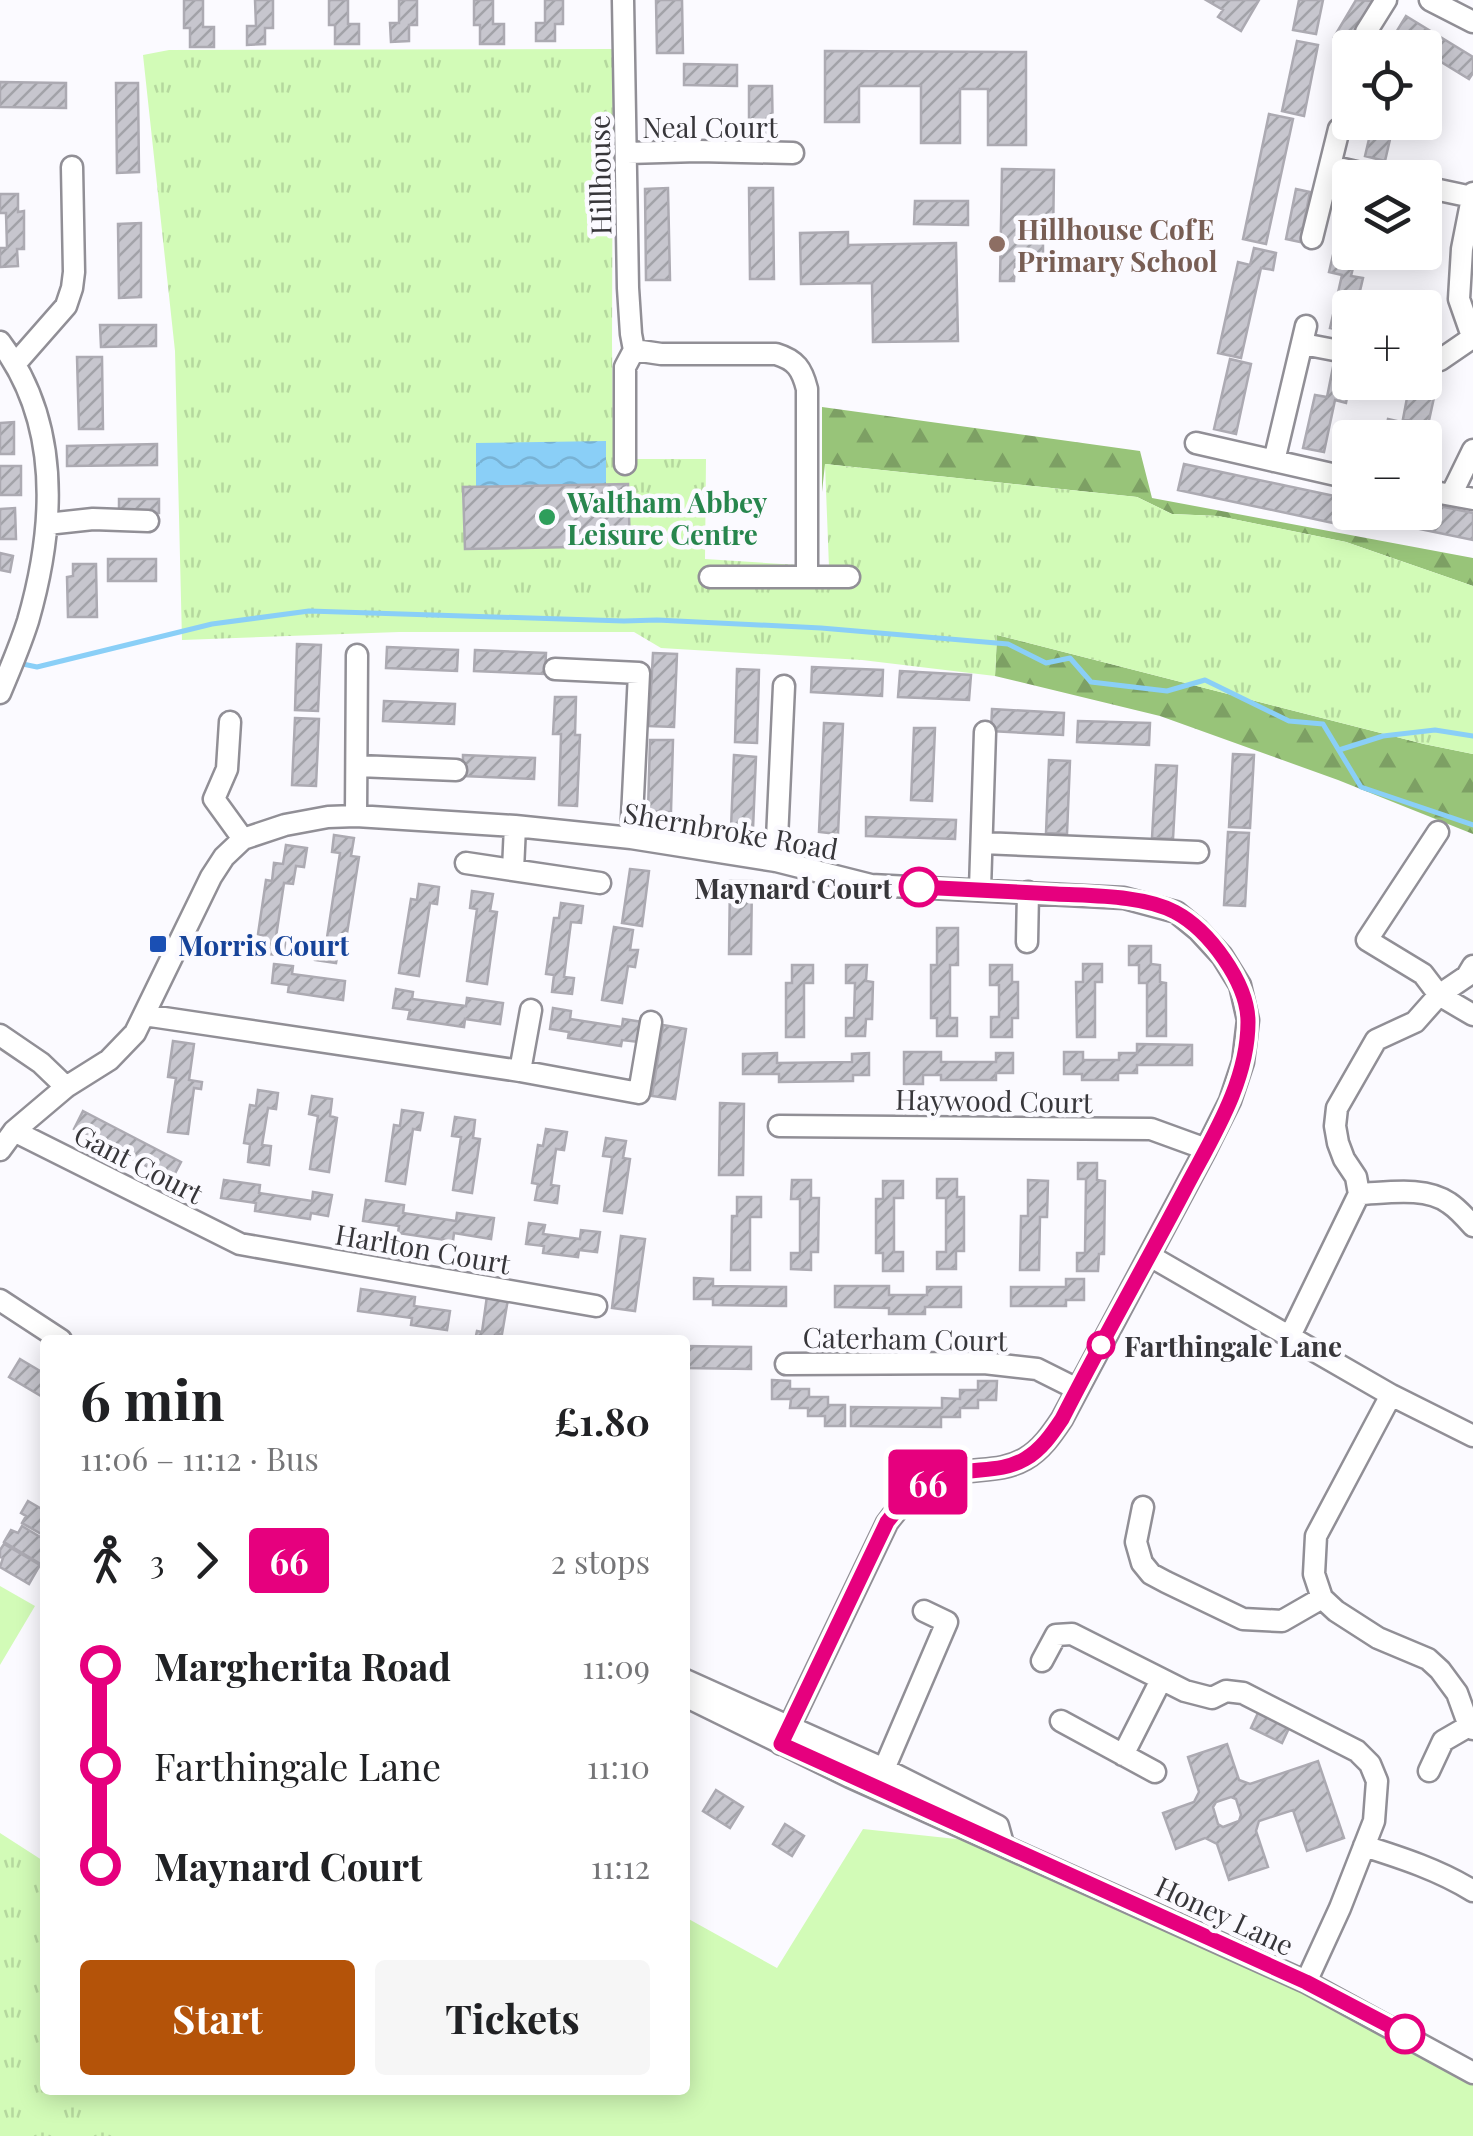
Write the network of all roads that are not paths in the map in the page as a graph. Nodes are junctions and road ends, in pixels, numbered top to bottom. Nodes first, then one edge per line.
1 (622, 0) edge
2 (1386, 0) edge
3 (1430, 0) edge
4 (1473, 22) edge
5 (1367, 30) edge
6 (1336, 140) edge
7 (627, 153) junction
8 (793, 153) dead end
9 (1330, 166) joint
10 (72, 167) dead end
11 (1442, 190) edge
12 (1472, 195) edge
13 (1470, 224) edge
14 (1312, 238) dead end
15 (1472, 338) edge
16 (0, 342) edge
17 (1332, 346) edge
18 (634, 350) junction
19 (1442, 359) edge
20 (16, 363) junction
21 (1196, 443) dead end
22 (1473, 450) edge
23 (1274, 461) junction
24 (626, 464) dead end
25 (1332, 474) edge
26 (1442, 493) edge
27 (1451, 494) junction
28 (1473, 499) edge
29 (148, 521) dead end
30 (47, 524) junction
31 (710, 577) dead end
32 (806, 577) junction
33 (848, 577) dead end
34 (357, 655) dead end
35 (555, 670) dead end
36 (3, 684) edge
37 (784, 686) dead end
38 (230, 722) dead end
39 (985, 732) dead end
40 (358, 766) junction
41 (456, 770) dead end
42 (356, 816) junction
43 (514, 826) junction
44 (1438, 832) dead end
45 (632, 838) junction
46 (242, 839) junction
47 (982, 843) junction
48 (1198, 852) dead end
49 (776, 861) junction
50 (466, 863) dead end
51 (513, 870) junction
52 (600, 883) dead end
53 (980, 890) junction
54 (1028, 892) junction
55 (1027, 942) dead end
56 (1473, 966) edge
57 (1439, 994) junction
58 (531, 1010) dead end
59 (144, 1015) junction
60 (1473, 1015) edge
61 (650, 1022) dead end
62 (0, 1035) edge
63 (520, 1071) junction
64 (66, 1087) junction
65 (779, 1126) dead end
66 (14, 1131) junction
67 (1206, 1149) junction
68 (0, 1150) edge
69 (1359, 1194) junction
70 (1473, 1226) edge
71 (240, 1244) joint
72 (1150, 1256) junction
73 (0, 1300) edge
74 (596, 1306) dead end
75 (53, 1335) edge
76 (1289, 1338) junction
77 (786, 1364) dead end
78 (1077, 1389) junction
79 (1390, 1395) junction
80 (1473, 1436) edge
81 (1143, 1507) dead end
82 (1322, 1598) junction
83 (924, 1611) dead end
84 (1042, 1660) dead end
85 (1161, 1680) junction
86 (690, 1683) edge
87 (690, 1698) edge
88 (1061, 1721) dead end
89 (1471, 1728) edge
90 (784, 1735) junction
91 (1124, 1755) junction
92 (884, 1768) junction
93 (1430, 1771) dead end
94 (1155, 1772) dead end
95 (1003, 1844) junction
96 (1364, 1846) junction
97 (1473, 1891) edge
98 (1306, 1982) junction
99 (1473, 2073) edge

1 - 7 street, Hillhouse
2 - 5 street
3 - 4 street
6 - 9 street
7 - 8 street, Neal Court
7 - 18 street, Hillhouse
9 - 14 street
10 - 20 street
11 - 12 street
12 - 13 street
13 - 15 street
15 - 19 street
16 - 20 street
17 - 23 street
18 - 24 street, Hillhouse
18 - 32 street
20 - 30 street
21 - 23 street
22 - 27 street
23 - 25 street
26 - 27 street
27 - 28 street
29 - 30 street
30 - 36 street
31 - 32 street
32 - 33 street
34 - 40 street
35 - 45 street
37 - 49 street
38 - 46 street
39 - 47 street
40 - 41 street
40 - 42 street
42 - 43 street, Shernbroke Road
42 - 46 street, Shernbroke Road
43 - 45 street, Shernbroke Road
43 - 51 street
44 - 57 street
45 - 49 street, Shernbroke Road
46 - 59 street
47 - 48 street
47 - 53 street
49 - 53 street, Shernbroke Road
50 - 51 street
51 - 52 street
53 - 54 street, Shernbroke Road
54 - 55 street
54 - 67 street, Shernbroke Road
56 - 57 street
57 - 60 street
57 - 69 street
58 - 63 street
59 - 63 street
59 - 64 street
61 - 63 street
62 - 64 street
64 - 66 street
65 - 67 street, Haywood Court
66 - 68 street
66 - 71 street, Gant Court
67 - 72 street, Shernbroke Road
69 - 70 street
69 - 76 street
71 - 74 street, Harlton Court
72 - 76 street
72 - 78 street, Shernbroke Road
73 - 75 street
76 - 79 street
77 - 78 street, Caterham Court
78 - 90 street, Shernbroke Road
79 - 80 street
79 - 82 street
81 - 82 street
82 - 89 street
83 - 92 street
84 - 85 street
85 - 91 street
85 - 96 street
86 - 90 street, Honey Lane
87 - 90 street, Honey Lane
88 - 91 street
89 - 93 street
90 - 92 street, Honey Lane
90 - 95 street, Honey Lane
91 - 94 street
92 - 95 street, Honey Lane
95 - 98 street, Honey Lane
96 - 97 street
96 - 98 street
98 - 99 street, Honey Lane

